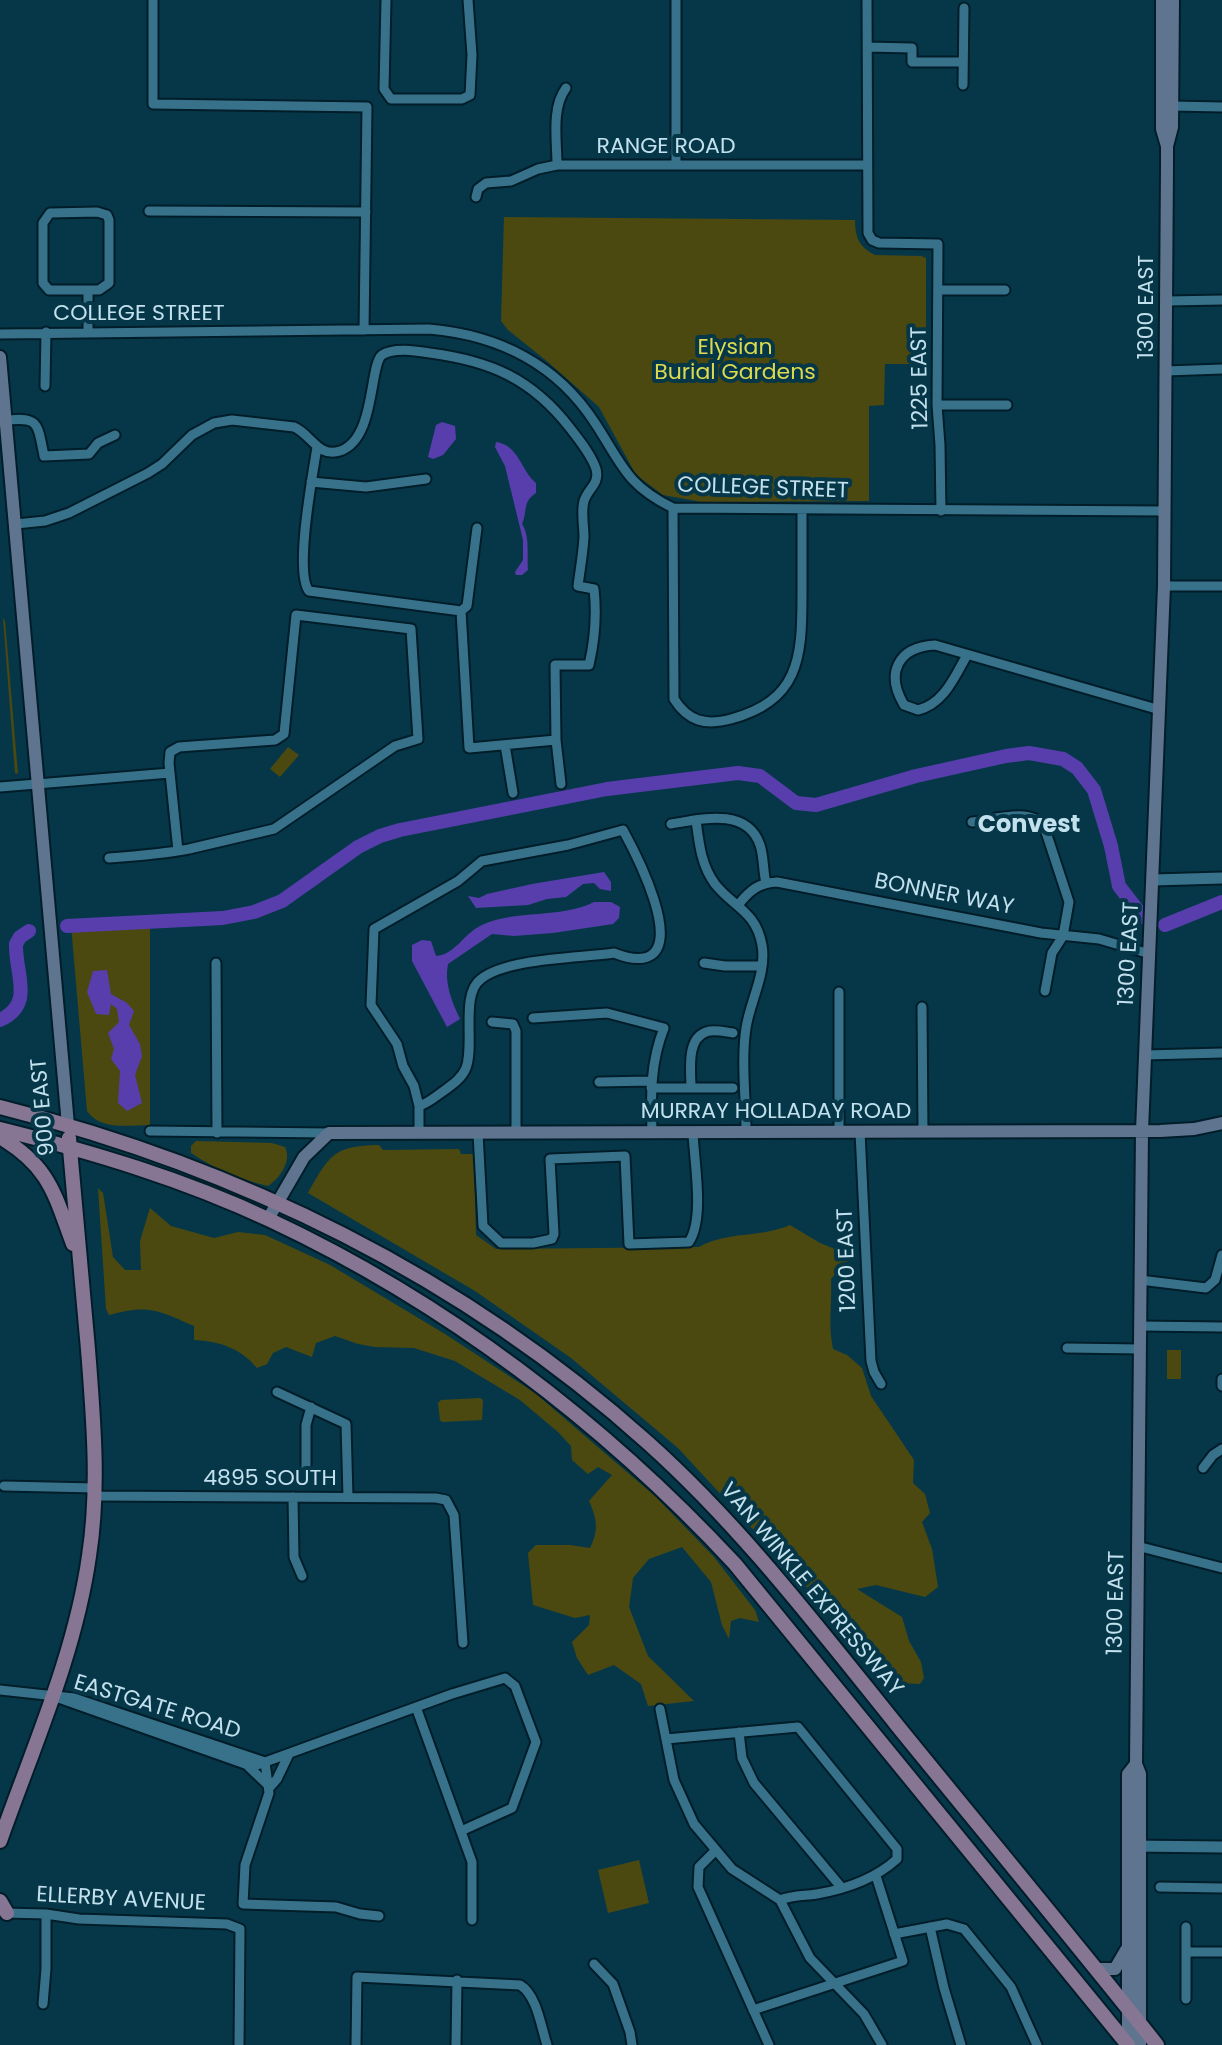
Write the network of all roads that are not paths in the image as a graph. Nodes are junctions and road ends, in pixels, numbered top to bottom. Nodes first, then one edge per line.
1 (153, 0) edge
2 (386, 0) edge
3 (468, 0) edge
4 (676, 0) edge
5 (867, 0) edge
6 (1162, 0) edge
7 (1173, 0) edge
8 (964, 8) dead end
9 (867, 47) junction
10 (963, 62) junction
11 (963, 85) dead end
12 (566, 88) dead end
13 (1172, 106) junction
14 (1222, 107) edge
15 (1167, 146) junction
16 (557, 165) junction
17 (676, 165) junction
18 (867, 165) junction
19 (476, 197) dead end
20 (149, 211) dead end
21 (366, 212) junction
22 (88, 290) junction
23 (938, 290) junction
24 (1005, 290) dead end
25 (1222, 300) edge
26 (1167, 301) junction
27 (364, 330) junction
28 (46, 332) junction
29 (88, 332) junction
30 (0, 334) edge
31 (0, 357) edge
32 (1222, 369) edge
33 (1166, 371) junction
34 (45, 386) dead end
35 (937, 405) junction
36 (1007, 405) dead end
37 (3, 421) edge
38 (115, 435) dead end
39 (317, 447) junction
40 (426, 479) dead end
41 (311, 482) junction
42 (673, 508) junction
43 (802, 510) junction
44 (941, 511) junction
45 (1165, 511) junction
46 (16, 524) junction
47 (477, 528) dead end
48 (1164, 586) junction
49 (1222, 586) edge
50 (461, 611) junction
51 (967, 655) junction
52 (1160, 710) junction
53 (556, 740) junction
54 (505, 745) junction
55 (170, 773) junction
56 (561, 784) dead end
57 (38, 786) junction
58 (0, 787) edge
59 (513, 793) dead end
60 (696, 820) junction
61 (972, 822) dead end
62 (671, 824) dead end
63 (178, 851) junction
64 (109, 858) dead end
65 (1222, 878) edge
66 (1153, 880) junction
67 (766, 883) junction
68 (739, 904) junction
69 (1063, 936) junction
70 (1150, 954) junction
71 (216, 963) dead end
72 (704, 963) dead end
73 (762, 966) junction
74 (1045, 991) dead end
75 (839, 992) dead end
76 (922, 1007) dead end
77 (533, 1018) dead end
78 (492, 1022) dead end
79 (733, 1033) dead end
80 (1222, 1053) edge
81 (1145, 1055) junction
82 (599, 1082) dead end
83 (651, 1084) junction
84 (691, 1088) junction
85 (733, 1088) dead end
86 (419, 1106) junction
87 (0, 1107) edge
88 (1222, 1123) edge
89 (68, 1125) junction
90 (0, 1129) edge
91 (150, 1131) dead end
92 (1142, 1131) junction
93 (652, 1132) junction
94 (693, 1132) junction
95 (746, 1132) junction
96 (839, 1132) junction
97 (860, 1132) junction
98 (923, 1132) junction
99 (217, 1133) junction
100 (329, 1133) junction
101 (419, 1133) junction
102 (478, 1133) junction
103 (516, 1133) junction
104 (0, 1137) edge
105 (69, 1146) junction
106 (276, 1202) junction
107 (268, 1219) junction
108 (1222, 1255) edge
109 (80, 1263) junction
110 (1140, 1280) junction
111 (1140, 1326) junction
112 (1222, 1327) edge
113 (1067, 1348) dead end
114 (1141, 1349) junction
115 (1222, 1379) edge
116 (881, 1384) dead end
117 (1222, 1386) edge
118 (277, 1392) dead end
119 (311, 1407) junction
120 (1222, 1449) edge
121 (1203, 1468) dead end
122 (306, 1472) dead end
123 (4, 1486) dead end
124 (95, 1492) junction
125 (293, 1497) junction
126 (348, 1497) junction
127 (1137, 1546) junction
128 (1222, 1568) edge
129 (302, 1576) dead end
130 (463, 1643) dead end
131 (0, 1690) edge
132 (53, 1696) junction
133 (416, 1707) junction
134 (660, 1709) dead end
135 (739, 1732) junction
136 (666, 1739) junction
137 (289, 1754) junction
138 (265, 1762) junction
139 (248, 1765) junction
140 (270, 1787) junction
141 (461, 1831) junction
142 (0, 1841) edge
143 (1133, 1846) junction
144 (1222, 1847) edge
145 (715, 1851) junction
146 (876, 1876) junction
147 (841, 1887) junction
148 (1160, 1887) dead end
149 (1222, 1888) edge
150 (780, 1900) junction
151 (2, 1909) edge
152 (46, 1914) junction
153 (379, 1916) dead end
154 (472, 1920) dead end
155 (930, 1927) junction
156 (1186, 1927) dead end
157 (894, 1934) junction
158 (1128, 1947) junction
159 (1186, 1952) junction
160 (1222, 1952) edge
161 (594, 1964) dead end
162 (1095, 1969) junction
163 (457, 1980) junction
164 (834, 1984) junction
165 (1186, 1999) dead end
166 (43, 2004) dead end
167 (1127, 2008) junction
168 (753, 2010) junction
169 (1140, 2023) junction
170 (239, 2045) edge
171 (356, 2045) edge
172 (456, 2045) edge
173 (547, 2045) edge
174 (632, 2045) edge
175 (769, 2045) edge
176 (882, 2045) edge
177 (961, 2045) edge
178 (1037, 2045) edge
179 (1128, 2045) edge
180 (1140, 2045) edge
181 (1157, 2045) edge

1 - 21 street
2 - 3 street
4 - 17 street
5 - 9 street
6 - 15 main road, 1300 EAST
7 - 13 main road, 1300 EAST
8 - 10 street
9 - 10 street
9 - 18 street
10 - 11 street
12 - 16 street
13 - 14 street
13 - 15 main road, 1300 EAST
15 - 26 main road, 1300 EAST
16 - 17 street, RANGE ROAD
16 - 19 street, RANGE ROAD
17 - 18 street, RANGE ROAD
18 - 23 street, 1225 EAST
20 - 21 street
21 - 27 street
22 - 22 street
22 - 29 street
23 - 24 street
23 - 35 street, 1225 EAST
25 - 26 street
26 - 33 main road, 1300 EAST
27 - 29 street, COLLEGE STREET
27 - 42 street, COLLEGE STREET
28 - 29 street, COLLEGE STREET
28 - 30 street, COLLEGE STREET
28 - 34 street
31 - 37 main road, 900 EAST
32 - 33 street
33 - 45 main road, 1300 EAST
35 - 36 street
35 - 44 street, 1225 EAST
37 - 38 street
37 - 46 main road, 900 EAST
39 - 41 street
39 - 46 street
39 - 53 street
40 - 41 street
41 - 50 street
42 - 43 street, COLLEGE STREET
42 - 43 street
43 - 44 street, COLLEGE STREET
44 - 45 street, COLLEGE STREET
45 - 48 main road, 1300 EAST
46 - 57 main road, 900 EAST
47 - 50 street
48 - 49 street
48 - 52 main road, 1300 EAST
50 - 54 street
51 - 51 street
51 - 52 street
52 - 66 main road, 1300 EAST
53 - 54 street
53 - 56 street
54 - 59 street
55 - 57 street
55 - 63 street
55 - 63 street
57 - 58 street
57 - 89 main road, 900 EAST
60 - 62 street
60 - 67 street
60 - 68 street
61 - 69 street
63 - 64 street
65 - 66 street
66 - 70 main road, 1300 EAST
67 - 68 street
67 - 69 street, BONNER WAY
68 - 73 street
69 - 70 street, BONNER WAY
69 - 74 street
70 - 81 main road, 1300 EAST
71 - 99 street
72 - 73 street
73 - 95 street
75 - 96 street
76 - 98 street
77 - 83 street
78 - 103 street
79 - 84 street
80 - 81 street
81 - 92 main road, 1300 EAST
82 - 83 street
83 - 84 street
83 - 93 street
84 - 85 street
86 - 86 street
86 - 101 street
87 - 89 main road, VAN WINKLE EXPRESSWAY
88 - 92 main road, MURRAY HOLLADAY ROAD
89 - 105 main road, 900 EAST
89 - 106 main road, VAN WINKLE EXPRESSWAY
90 - 105 main road, VAN WINKLE EXPRESSWAY
91 - 99 street, MURRAY HOLLADAY ROAD
92 - 98 main road, MURRAY HOLLADAY ROAD
92 - 110 main road, 1300 EAST
93 - 94 main road, MURRAY HOLLADAY ROAD
93 - 103 main road, MURRAY HOLLADAY ROAD
94 - 95 main road, MURRAY HOLLADAY ROAD
94 - 102 street
95 - 96 main road, MURRAY HOLLADAY ROAD
96 - 97 main road, MURRAY HOLLADAY ROAD
97 - 98 main road, MURRAY HOLLADAY ROAD
97 - 116 street, 1200 EAST
99 - 100 street, MURRAY HOLLADAY ROAD
100 - 101 main road, MURRAY HOLLADAY ROAD
100 - 106 main road
101 - 102 main road, MURRAY HOLLADAY ROAD
102 - 103 main road, MURRAY HOLLADAY ROAD
104 - 109 main road
105 - 107 main road, VAN WINKLE EXPRESSWAY
105 - 109 main road, 900 EAST
106 - 107 main road
106 - 162 main road, VAN WINKLE EXPRESSWAY
107 - 179 main road, VAN WINKLE EXPRESSWAY
108 - 110 street
109 - 124 main road, 900 EAST
110 - 111 main road, 1300 EAST
111 - 112 street
111 - 114 main road, 1300 EAST
113 - 114 street
114 - 127 main road, 1300 EAST
115 - 117 street
118 - 119 street
119 - 122 street
119 - 126 street
120 - 121 street
123 - 124 street, 4895 SOUTH
124 - 125 street, 4895 SOUTH
124 - 132 main road, 900 EAST
125 - 126 street, 4895 SOUTH
125 - 129 street
126 - 130 street, 4895 SOUTH
127 - 128 street
127 - 143 main road, 1300 EAST
131 - 132 street
132 - 138 street, EASTGATE ROAD
132 - 139 street, EASTGATE ROAD
132 - 142 main road, 900 EAST
133 - 137 street, EASTGATE ROAD
133 - 141 street
133 - 141 street, EASTGATE ROAD
134 - 136 street
135 - 136 street
135 - 146 street
135 - 147 street
136 - 145 street
137 - 138 street, EASTGATE ROAD
137 - 140 street
138 - 139 street, EASTGATE ROAD
138 - 140 street
139 - 140 street, EASTGATE ROAD
140 - 153 street
141 - 154 street
143 - 144 street
143 - 158 main road, 1300 EAST
143 - 169 main road, 1300 EAST
145 - 150 street
145 - 168 street
146 - 147 street
146 - 157 street
147 - 150 street
148 - 149 street
150 - 164 street
151 - 152 street, ELLERBY AVENUE
152 - 166 street
152 - 170 street, ELLERBY AVENUE
155 - 157 street
155 - 177 street
155 - 178 street
156 - 159 street
157 - 164 street
158 - 162 main road
158 - 167 main road, 1300 EAST
159 - 160 street
159 - 165 street
161 - 174 street
162 - 167 main road, VAN WINKLE EXPRESSWAY
163 - 171 street
163 - 172 street
163 - 173 street
164 - 168 street
164 - 176 street
167 - 169 main road, VAN WINKLE EXPRESSWAY
167 - 179 main road, 1300 EAST
168 - 175 street
169 - 180 main road, 1300 EAST
169 - 181 main road, VAN WINKLE EXPRESSWAY

